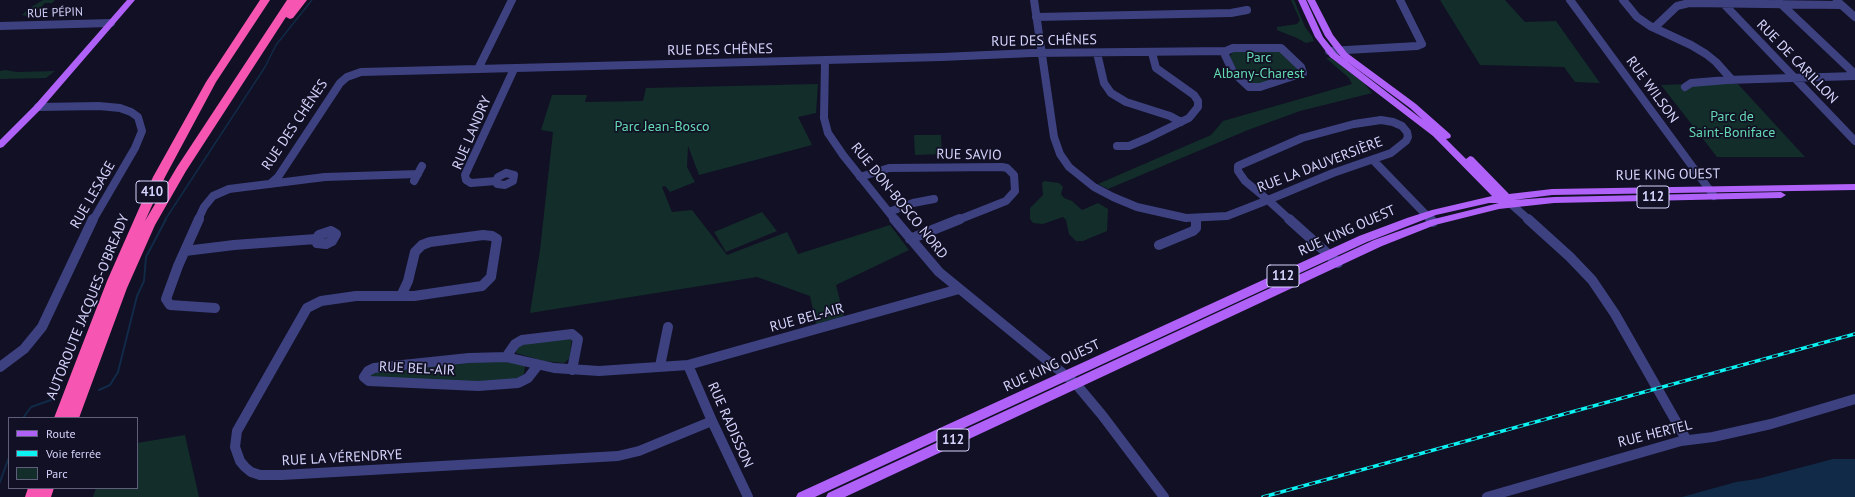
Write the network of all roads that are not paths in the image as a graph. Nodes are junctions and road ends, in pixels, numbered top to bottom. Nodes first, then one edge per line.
1 (131, 0) edge
2 (265, 0) edge
3 (292, 0) edge
4 (302, 0) edge
5 (512, 0) edge
6 (1034, 0) edge
7 (1302, 0) edge
8 (1312, 0) edge
9 (1400, 0) edge
10 (1570, 0) edge
11 (1623, 0) edge
12 (1721, 1) edge
13 (1779, 2) edge
14 (1839, 2) edge
15 (1247, 10) dead end
16 (1036, 17) junction
17 (1855, 17) edge
18 (112, 23) junction
19 (0, 26) edge
20 (1654, 28) junction
21 (1334, 50) junction
22 (1226, 51) junction
23 (1041, 53) junction
24 (1097, 53) junction
25 (1152, 53) junction
26 (825, 61) junction
27 (478, 69) junction
28 (514, 69) junction
29 (1855, 75) edge
30 (1796, 78) junction
31 (1732, 80) junction
32 (239, 82) junction
33 (1685, 87) dead end
34 (38, 108) junction
35 (1181, 122) junction
36 (1855, 141) edge
37 (0, 145) edge
38 (1117, 146) dead end
39 (1373, 160) junction
40 (418, 174) dead end
41 (860, 177) junction
42 (496, 181) dead end
43 (271, 183) junction
44 (1855, 187) edge
45 (1711, 192) junction
46 (1855, 194) edge
47 (934, 199) dead end
48 (1268, 200) junction
49 (1506, 200) junction
50 (889, 212) junction
51 (1196, 218) junction
52 (1430, 219) junction
53 (316, 239) dead end
54 (910, 239) junction
55 (1159, 245) dead end
56 (184, 251) junction
57 (1329, 255) junction
58 (1338, 262) junction
59 (959, 289) junction
60 (401, 296) junction
61 (215, 308) dead end
62 (668, 327) dead end
63 (506, 357) junction
64 (688, 364) junction
65 (538, 365) junction
66 (660, 366) junction
67 (0, 367) edge
68 (572, 370) junction
69 (1065, 376) junction
70 (1076, 384) junction
71 (1855, 399) edge
72 (61, 417) edge
73 (72, 417) edge
74 (712, 422) junction
75 (1686, 439) junction
76 (748, 497) edge
77 (802, 497) edge
78 (832, 497) edge
79 (1164, 497) edge
80 (1487, 497) edge

1 - 18 main road
2 - 72 highway, AUTOROUTE JACQUES-O'BREADY / 410
3 - 32 highway, AUTOROUTE JACQUES-O'BREADY / 410
4 - 32 highway
5 - 27 street
6 - 16 street, RUE LA DAUVERSIÈRE
7 - 21 main road
8 - 21 main road
9 - 21 street
10 - 45 street, RUE WILSON
11 - 20 street
12 - 13 street
12 - 20 street
12 - 30 street, RUE DE CARILLON
13 - 14 street
13 - 29 street
14 - 17 street
15 - 16 street
16 - 23 street, RUE LA DAUVERSIÈRE
18 - 19 street, RUE PÉPIN
18 - 34 main road
20 - 31 street
21 - 49 main road
22 - 22 street, RUE DES CHÊNES
22 - 25 street, RUE DES CHÊNES
23 - 24 street, RUE DES CHÊNES
23 - 26 street, RUE DES CHÊNES
23 - 51 street, RUE LA DAUVERSIÈRE
24 - 25 street, RUE DES CHÊNES
24 - 35 street
25 - 35 street
26 - 28 street, RUE DES CHÊNES
26 - 41 street, RUE DON-BOSCO NORD
27 - 28 street, RUE DES CHÊNES
27 - 43 street, RUE DES CHÊNES
28 - 42 street, RUE LANDRY
29 - 30 street
30 - 31 street
30 - 36 street, RUE DE CARILLON
31 - 33 street
32 - 73 highway, AUTOROUTE JACQUES-O'BREADY / 410
34 - 37 main road
34 - 67 street, RUE LESAGE
35 - 38 street
39 - 48 street, RUE LA DAUVERSIÈRE
39 - 48 street, RUE LA DAUVERSIÈRE
39 - 52 street
40 - 43 street
41 - 50 street, RUE DON-BOSCO NORD
41 - 54 street, RUE SAVIO
43 - 56 street
44 - 45 main road, RUE KING OUEST / 112
45 - 46 main road, RUE KING OUEST / 112
45 - 49 main road, RUE KING OUEST / 112
47 - 50 street
48 - 51 street, RUE LA DAUVERSIÈRE
48 - 57 street
49 - 52 main road, RUE KING OUEST / 112
49 - 75 street
50 - 54 street, RUE DON-BOSCO NORD
51 - 55 street
52 - 57 main road, RUE KING OUEST / 112
52 - 58 main road, RUE KING OUEST / 112
53 - 56 street
54 - 59 street, RUE DON-BOSCO NORD
56 - 61 street
57 - 58 street
57 - 69 main road, RUE KING OUEST / 112
58 - 70 main road, RUE KING OUEST / 112
59 - 64 street, RUE BEL-AIR
59 - 69 street, RUE DON-BOSCO NORD
60 - 60 street, RUE LA VÉRENDRYE
60 - 74 street, RUE LA VÉRENDRYE
62 - 66 street
63 - 65 street, RUE BEL-AIR
63 - 65 street, RUE BEL-AIR
63 - 68 street
64 - 66 street, RUE BEL-AIR
64 - 74 street, RUE RADISSON
65 - 68 street, RUE BEL-AIR
66 - 68 street, RUE BEL-AIR
69 - 70 street, RUE DON-BOSCO NORD
69 - 77 main road, RUE KING OUEST / 112
70 - 78 main road, RUE KING OUEST / 112
70 - 79 street, RUE DON-BOSCO NORD
71 - 75 street, RUE HERTEL
74 - 76 street, RUE RADISSON
75 - 80 street, RUE HERTEL

